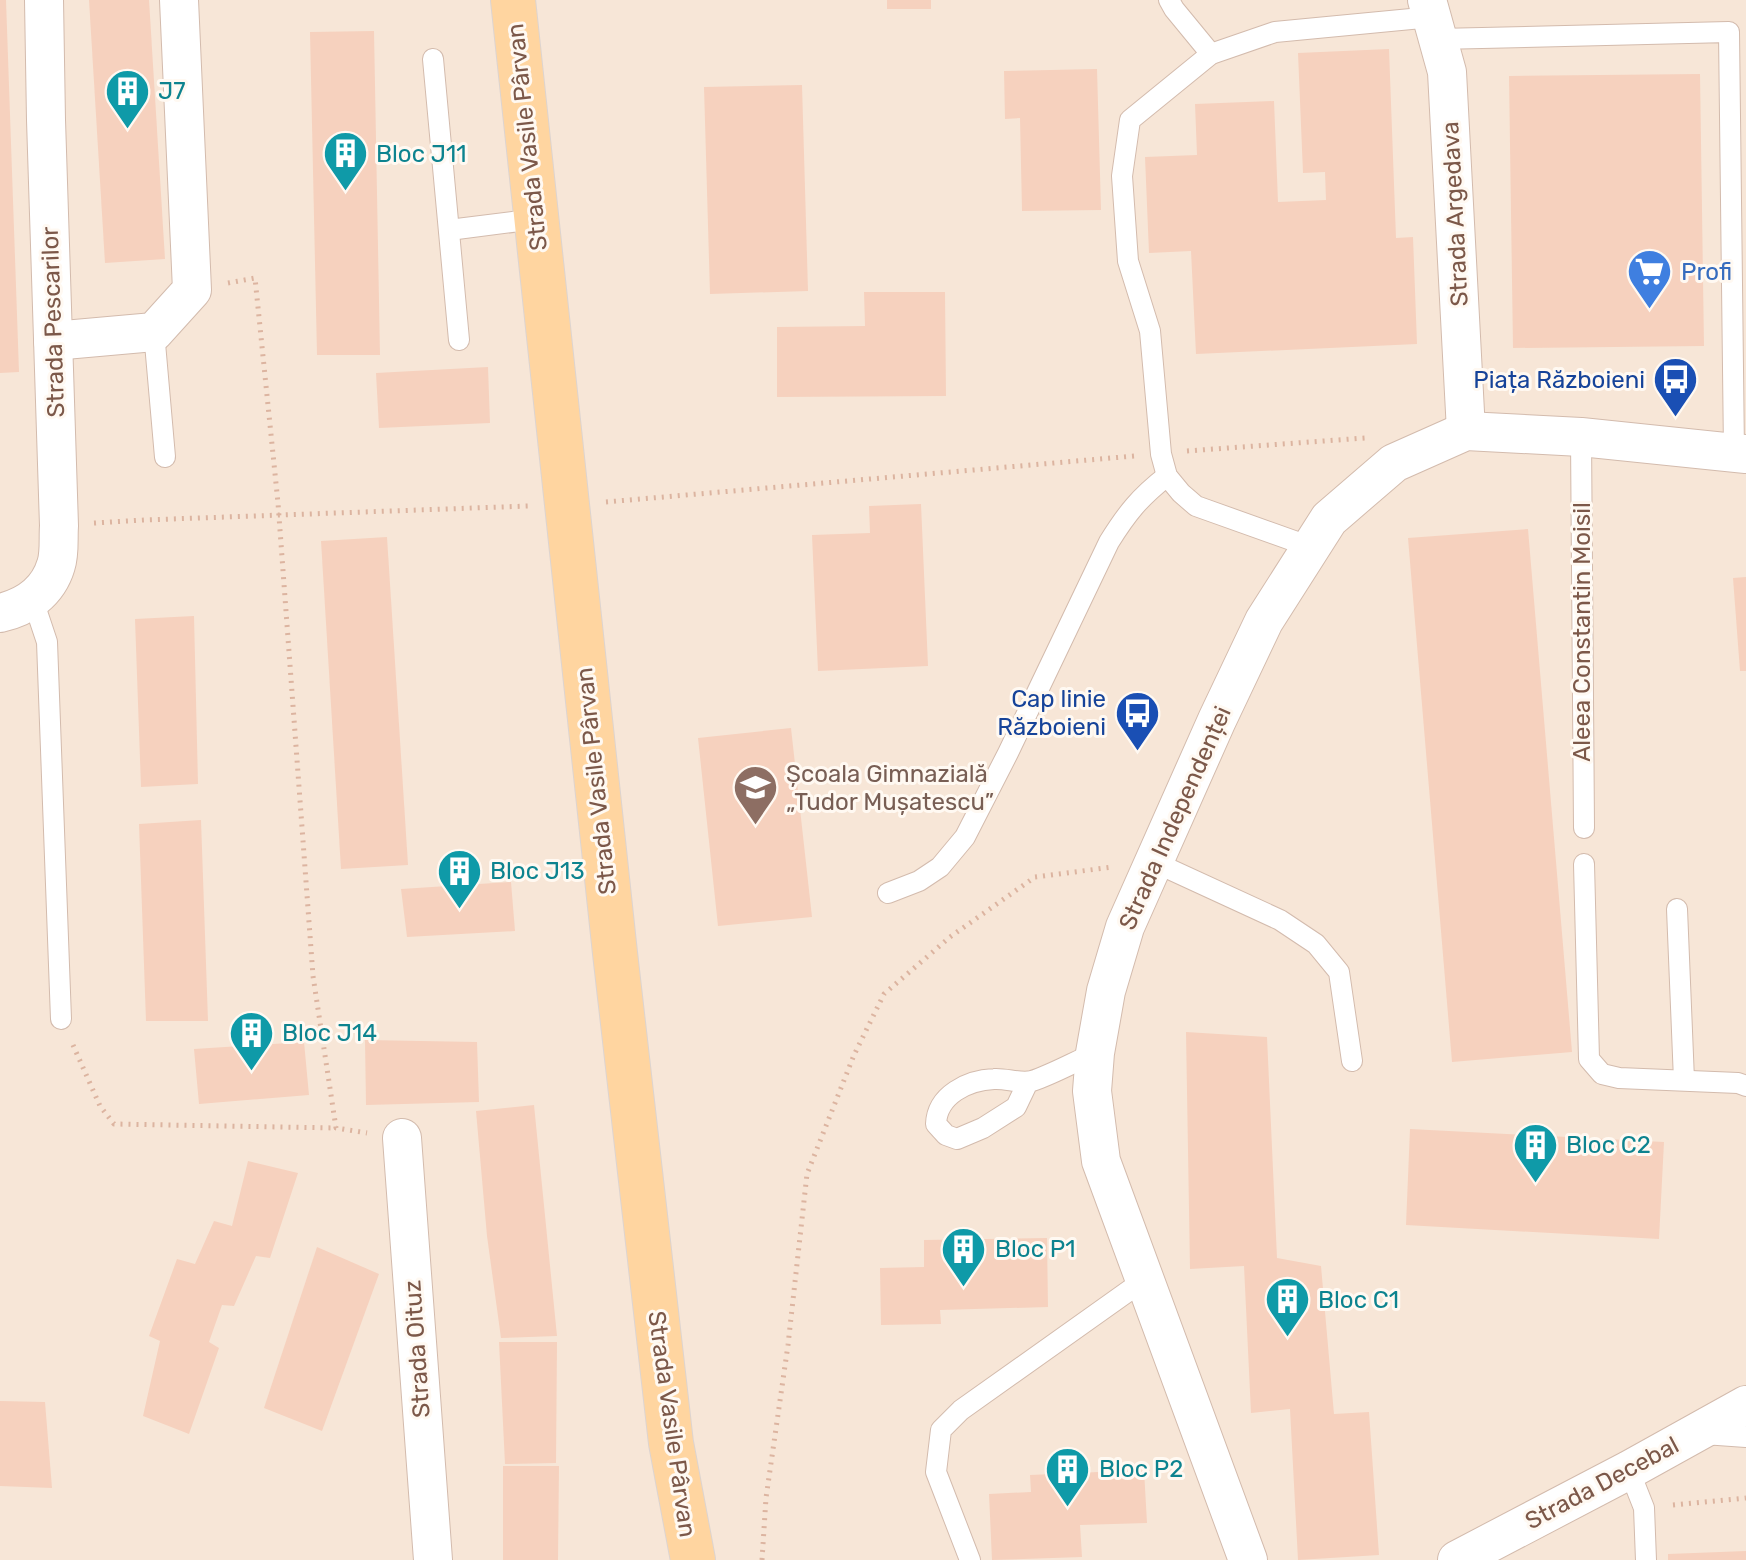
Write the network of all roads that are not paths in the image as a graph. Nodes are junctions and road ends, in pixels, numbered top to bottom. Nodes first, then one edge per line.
1 (44, 0) edge
2 (179, 0) edge
3 (513, 0) edge
4 (1169, 0) edge
5 (1432, 19) edge
6 (1211, 54) junction
7 (433, 59) dead end
8 (536, 219) junction
9 (449, 230) junction
10 (154, 332) junction
11 (459, 340) dead end
12 (53, 341) junction
13 (1466, 431) junction
14 (1581, 437) junction
15 (1740, 453) edge
16 (165, 457) dead end
17 (1167, 476) junction
18 (1311, 547) junction
19 (16, 606) edge
20 (1584, 828) dead end
21 (1154, 862) junction
22 (1584, 864) dead end
23 (888, 893) dead end
24 (1677, 909) dead end
25 (61, 1019) road end
26 (1095, 1053) junction
27 (1352, 1061) dead end
28 (1684, 1080) junction
29 (1028, 1082) dead end
30 (1746, 1086) edge
31 (402, 1138) road end
32 (1144, 1280) junction
33 (1746, 1405) edge
34 (1696, 1433) junction
35 (1746, 1437) edge
36 (1629, 1470) junction
37 (433, 1560) edge
38 (693, 1560) edge
39 (970, 1560) edge
40 (1248, 1560) edge
41 (1457, 1560) edge
42 (1646, 1560) edge

1 - 12 street, Strada Pescarilor
2 - 10 street
3 - 8 main road, Strada Vasile Pârvan
4 - 6 lane
5 - 6 lane
5 - 13 street, Strada Argedava
5 - 15 lane
6 - 17 lane
7 - 9 lane
8 - 9 lane
8 - 38 main road, Strada Vasile Pârvan
9 - 11 lane
10 - 12 street
10 - 16 lane
12 - 19 street, Strada Pescarilor
13 - 14 street, Strada Independenței
13 - 18 street, Strada Independenței
14 - 15 street, Strada Independenței
14 - 20 lane, Aleea Constantin Moisil
17 - 18 lane
17 - 23 lane
18 - 21 street, Strada Independenței
19 - 25 lane
21 - 26 street, Strada Independenței
21 - 27 lane
22 - 28 lane
24 - 28 lane
26 - 29 lane
26 - 32 street, Strada Independenței
28 - 30 lane
31 - 37 street, Strada Oituz
32 - 39 lane
32 - 40 street, Strada Independenței
33 - 34 street, Strada Decebal
34 - 35 lane
34 - 36 street, Strada Decebal
36 - 41 street, Strada Decebal
36 - 42 lane

